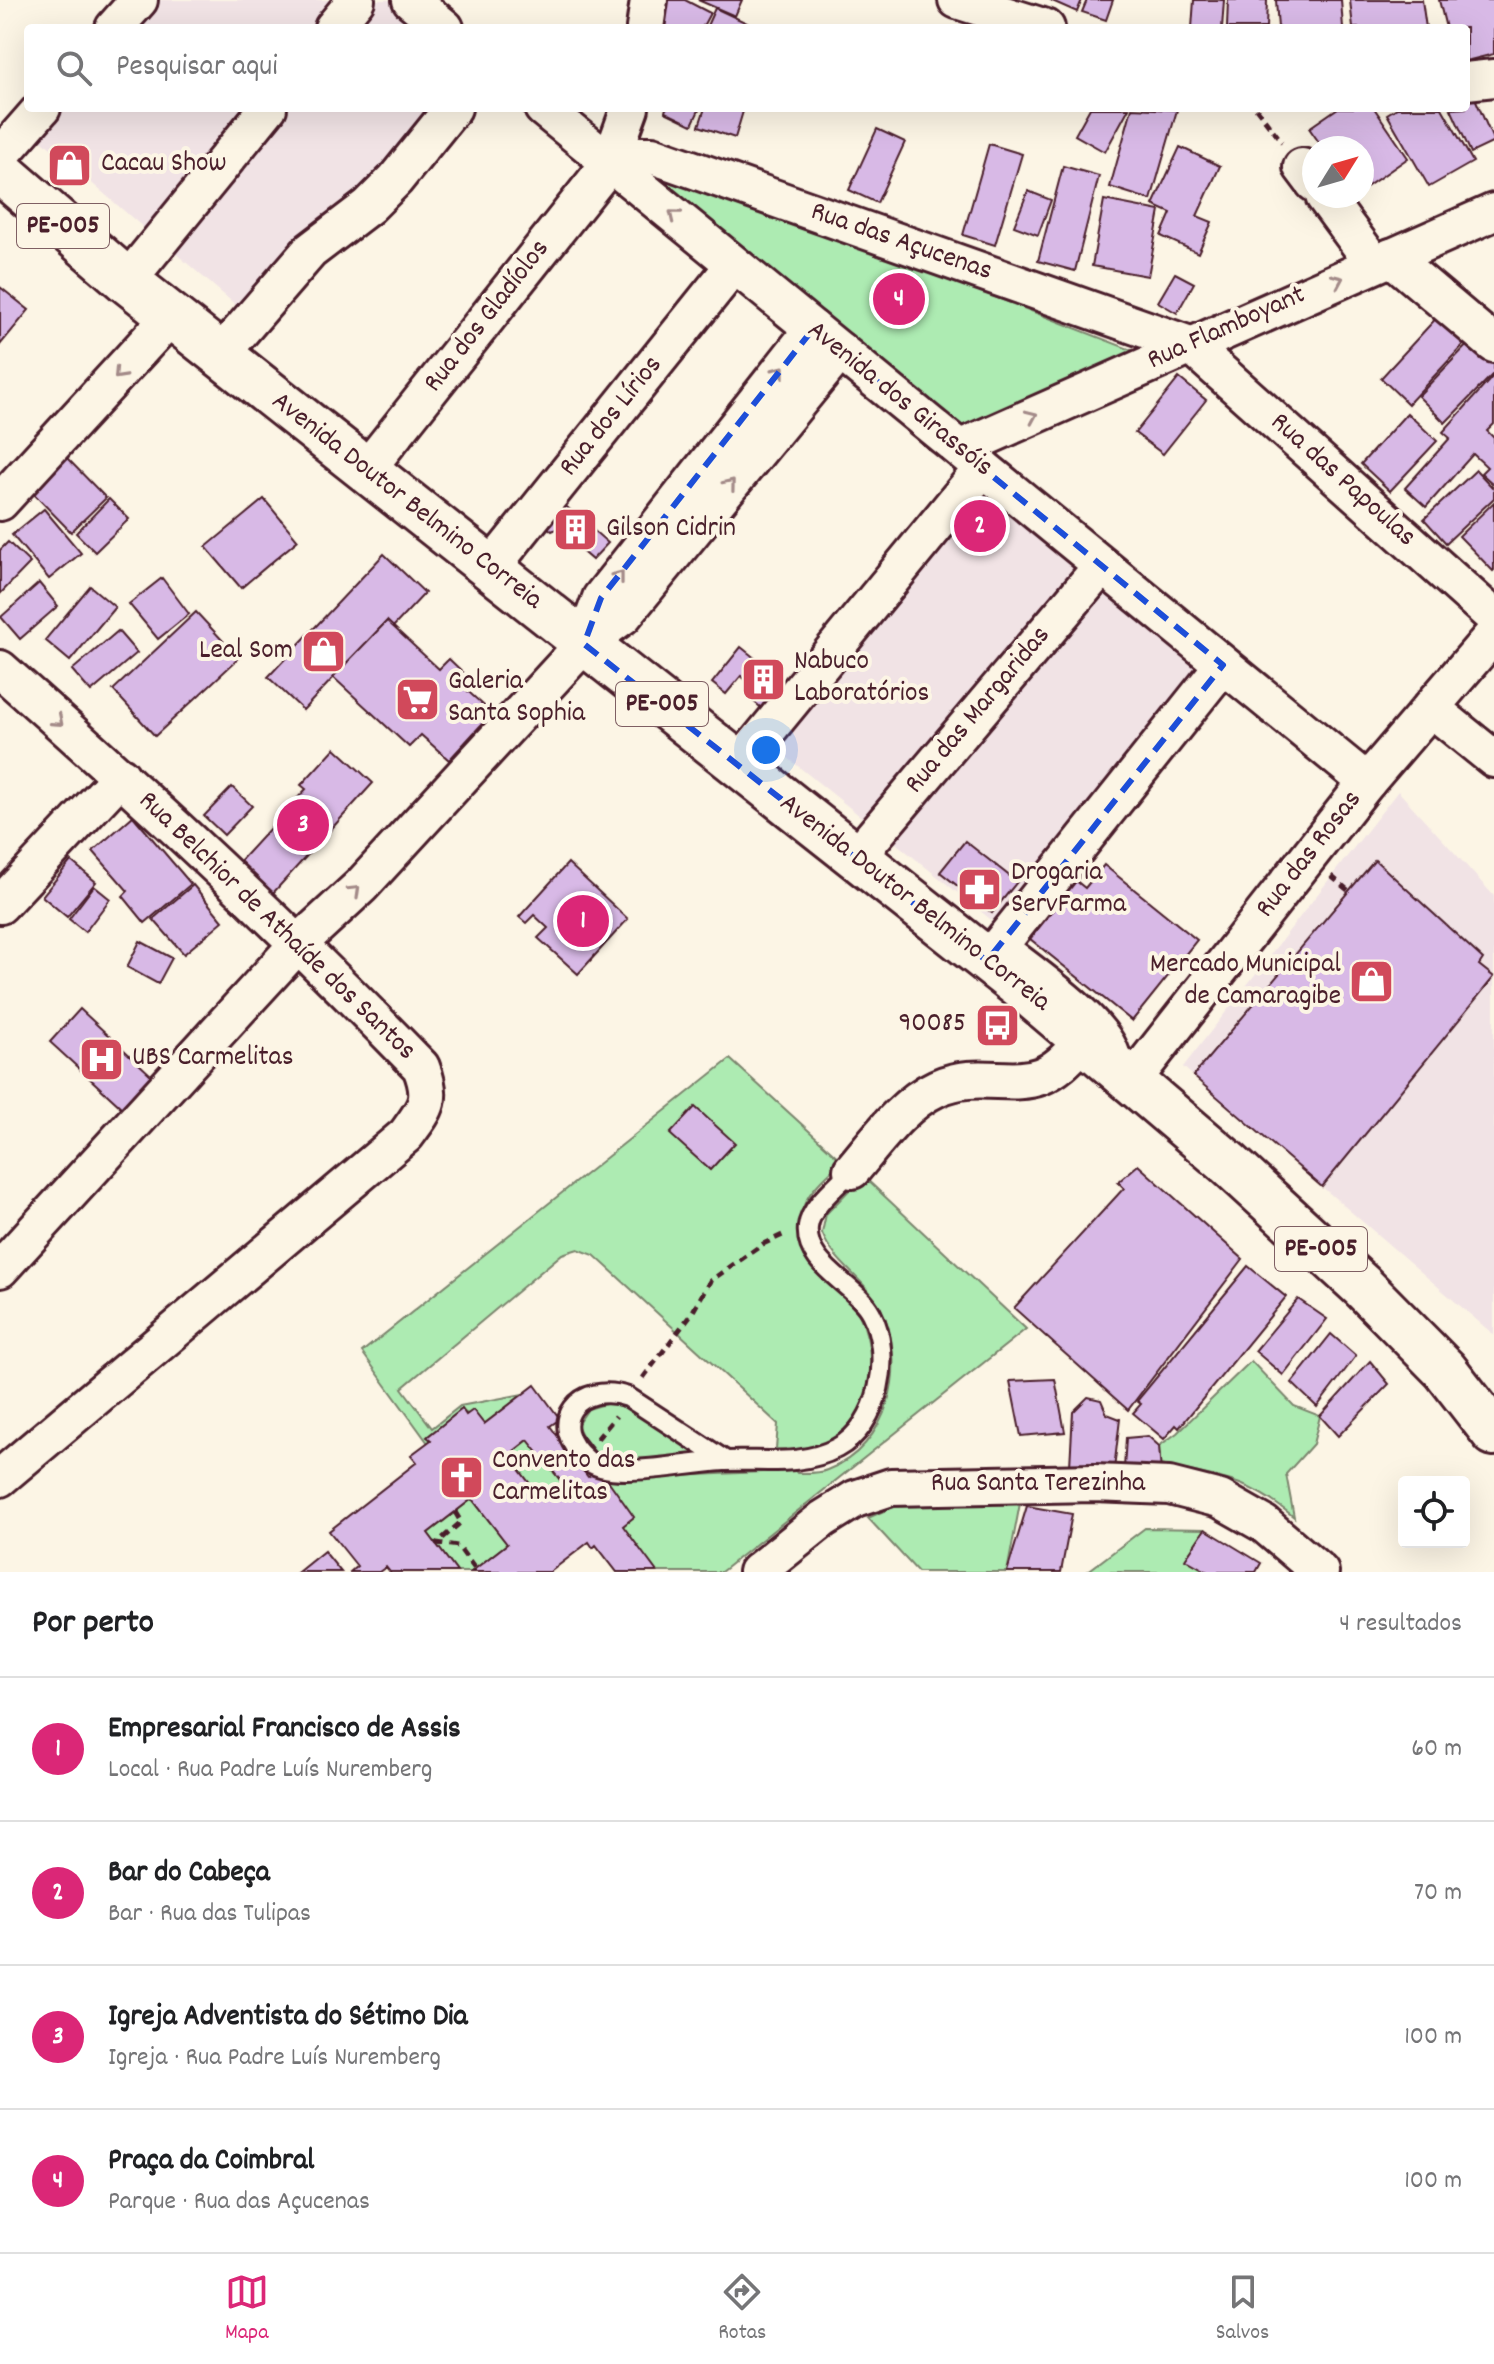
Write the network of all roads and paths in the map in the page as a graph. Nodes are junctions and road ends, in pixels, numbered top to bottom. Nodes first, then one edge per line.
1 (139, 0) edge
2 (356, 0) edge
3 (411, 0) edge
4 (649, 0) edge
5 (957, 0) edge
6 (118, 24) edge
7 (336, 24) edge
8 (440, 24) edge
9 (646, 24) edge
10 (1033, 24) edge
11 (1494, 78) edge
12 (1470, 81) edge
13 (38, 112) edge
14 (265, 112) edge
15 (450, 112) edge
16 (548, 112) edge
17 (629, 112) edge
18 (1259, 112) edge
19 (0, 156) edge
20 (610, 163) junction
21 (1302, 167) edge
22 (0, 171) edge
23 (1335, 208) edge
24 (1494, 212) edge
25 (1383, 260) junction
26 (734, 265) junction
27 (127, 281) junction
28 (171, 316) junction
29 (827, 340) junction
30 (1494, 344) edge
31 (1190, 345) junction
32 (220, 355) junction
33 (972, 458) junction
34 (366, 470) junction
35 (0, 502) edge
36 (1102, 566) junction
37 (490, 569) junction
38 (1494, 617) edge
39 (1494, 634) edge
40 (584, 644) junction
41 (1223, 665) junction
42 (0, 669) edge
43 (1431, 708) junction
44 (1494, 759) edge
45 (739, 765) junction
46 (121, 776) junction
47 (1367, 782) junction
48 (856, 857) junction
49 (0, 905) edge
50 (298, 944) junction
51 (995, 950) junction
52 (1084, 1041) junction
53 (1126, 1076) junction
54 (852, 1170) joint
55 (808, 1229) junction
56 (0, 1269) edge
57 (628, 1397) junction
58 (1494, 1433) edge
59 (590, 1445) dead end
60 (726, 1461) junction
61 (0, 1478) edge
62 (455, 1512) dead end
63 (475, 1569) dead end
64 (757, 1572) edge
65 (1320, 1572) edge

1 - 6 street
2 - 7 street
3 - 8 street
4 - 9 street
5 - 10 street
11 - 12 street
13 - 19 street
14 - 27 street
15 - 32 street
16 - 20 street, Avenida dos Girassóis
17 - 20 street, Rua dos Gladíolos
18 - 21 path
26 -> 20 street, Avenida dos Girassóis
20 - 31 street, Rua das Açucenas
20 - 34 street, Rua dos Gladíolos
22 - 27 main road, Avenida Doutor Belmino Correia / PE-005
23 - 25 street
24 - 25 street, Rua Flamboyant
25 - 30 street
31 -> 25 street, Rua Flamboyant
26 - 29 street, Avenida dos Girassóis
26 - 37 street, Rua dos Lírios
27 - 28 main road, Avenida Doutor Belmino Correia / PE-005
28 - 32 main road, Avenida Doutor Belmino Correia / PE-005
28 -> 35 street
29 - 33 street, Avenida dos Girassóis
40 -> 29 street
33 -> 31 street, Rua Flamboyant
31 - 38 street, Rua das Papoulas
32 - 34 main road, Avenida Doutor Belmino Correia / PE-005
33 - 36 street, Avenida dos Girassóis
33 - 45 street
34 - 37 main road, Avenida Doutor Belmino Correia / PE-005
36 - 41 street, Avenida dos Girassóis
36 - 48 street, Rua das Margaridas
37 - 40 main road, Avenida Doutor Belmino Correia / PE-005
39 - 43 street, Rua das Rosas
40 - 45 main road, Avenida Doutor Belmino Correia / PE-005
50 -> 40 street
41 - 47 street, Avenida dos Girassóis
41 - 51 street
42 -> 46 street, Rua Belchior de Athaíde dos Santos
43 - 44 street
43 - 47 street, Rua das Rosas
45 - 48 main road, Avenida Doutor Belmino Correia / PE-005
46 - 49 street
46 - 50 street, Rua Belchior de Athaíde dos Santos
47 - 53 street, Rua das Rosas
48 - 51 main road, Avenida Doutor Belmino Correia / PE-005
50 - 56 street
50 - 61 street, Rua Belchior de Athaíde dos Santos
51 - 52 main road, Avenida Doutor Belmino Correia / PE-005
51 - 53 lane
52 - 53 main road, Avenida Doutor Belmino Correia / PE-005
52 - 54 street
53 - 58 main road, Avenida Doutor Belmino Correia / PE-005
54 - 55 lane
55 - 57 path
55 - 60 lane
57 - 59 path
57 - 60 lane
57 - 60 lane
62 - 63 path
64 - 65 street, Rua Santa Terezinha

